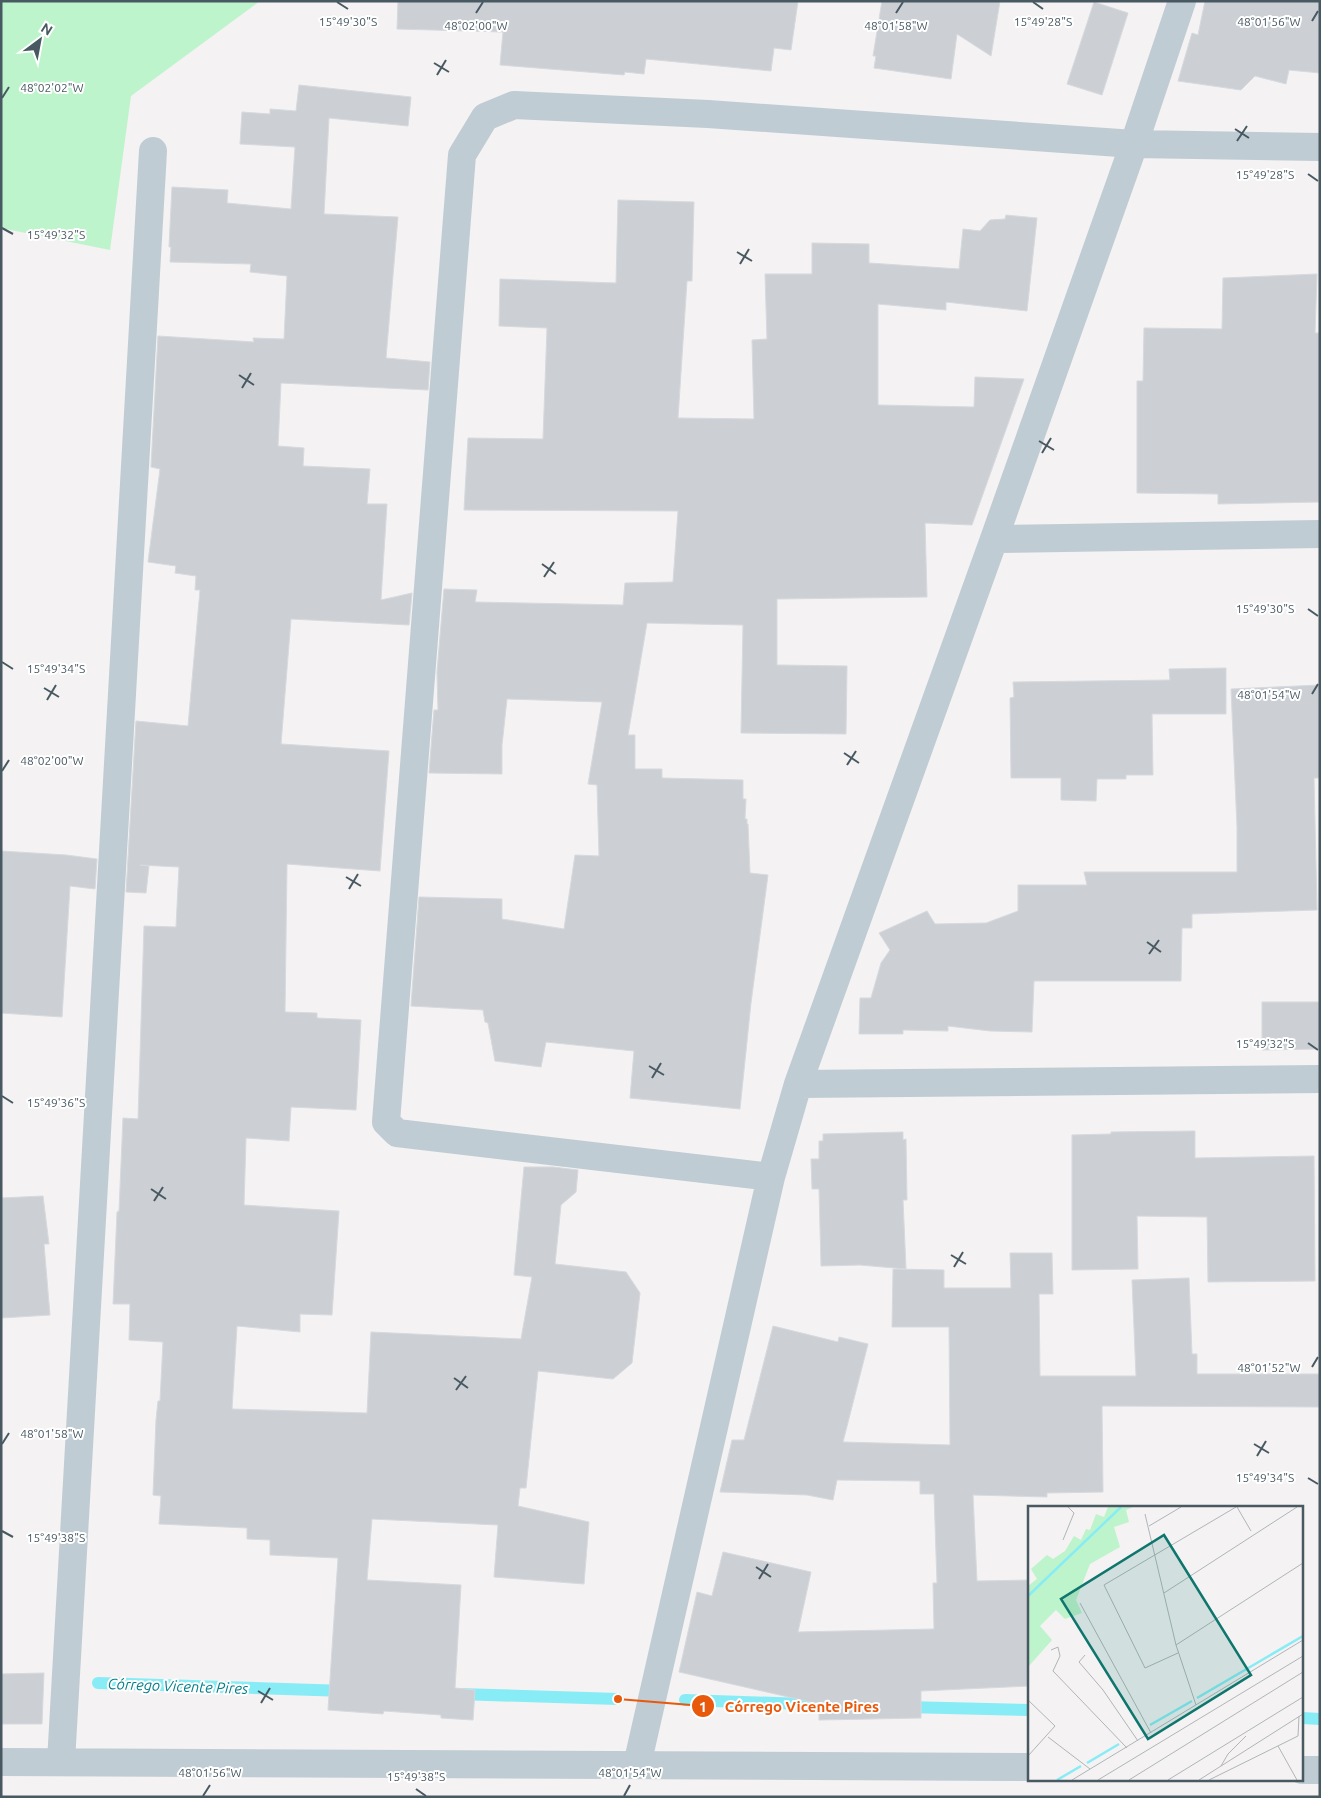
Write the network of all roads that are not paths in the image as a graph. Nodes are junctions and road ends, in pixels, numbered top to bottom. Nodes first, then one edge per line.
1 (1182, 1) edge
2 (1134, 144) junction
3 (1320, 147) edge
4 (153, 151) dead end
5 (1320, 534) edge
6 (994, 539) junction
7 (1320, 1079) edge
8 (798, 1084) junction
9 (771, 1178) junction
10 (1, 1762) edge
11 (61, 1762) junction
12 (637, 1765) junction
13 (1028, 1767) edge
14 (1304, 1770) edge
15 (1320, 1770) edge

1 - 2 street
2 - 3 street
2 - 6 street
2 - 9 street
4 - 11 street
5 - 6 street
6 - 8 street
7 - 8 street
8 - 9 street
9 - 12 street
10 - 11 street
11 - 12 street
12 - 13 street
14 - 15 street

